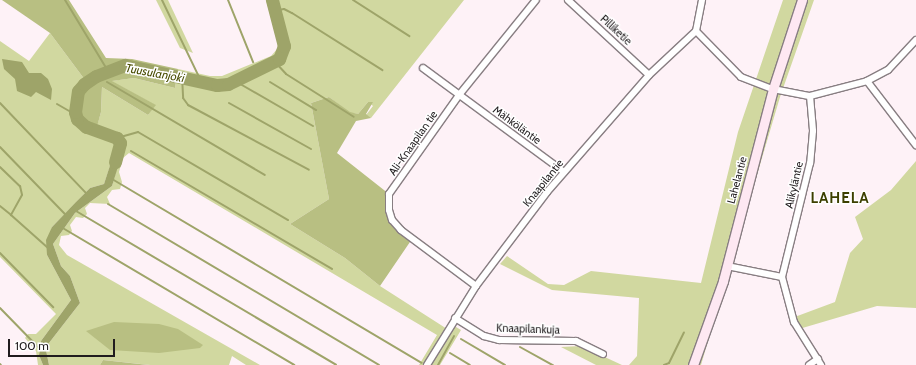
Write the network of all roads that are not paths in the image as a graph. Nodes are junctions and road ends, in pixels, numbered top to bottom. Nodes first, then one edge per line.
1 (536, 0) edge
2 (568, 0) edge
3 (702, 0) edge
4 (802, 0) edge
5 (696, 31) junction
6 (916, 40) edge
7 (423, 68) dead end
8 (649, 75) junction
9 (868, 81) junction
10 (773, 89) junction
11 (459, 95) junction
12 (810, 96) junction
13 (916, 144) edge
14 (564, 172) junction
15 (727, 266) junction
16 (782, 277) junction
17 (476, 286) junction
18 (455, 318) junction
19 (603, 354) dead end
20 (819, 362) edge
21 (426, 365) edge
22 (693, 365) edge
23 (809, 365) edge

1 - 11 street, Ali-Knaapilan tie
2 - 8 street, Pilliketie
3 - 5 street
4 - 10 main road, Lahelantie
5 - 8 street, Knaapilantie
5 - 10 street
6 - 9 street
7 - 11 street, Mähköläntie
8 - 14 street, Knaapilantie
9 - 12 street
9 - 13 street
10 - 12 street
10 - 15 main road, Lahelantie
11 - 14 street, Mähköläntie
11 - 17 street, Ali-Knaapilan tie
12 - 16 street, Alikyläntie
14 - 17 street, Knaapilantie
15 - 16 street
15 - 22 main road, Lahelantie
16 - 20 street, Alikyläntie
17 - 18 street, Knaapilantie
18 - 19 street, Knaapilankuja
18 - 21 street, Knaapilantie
20 - 23 street

